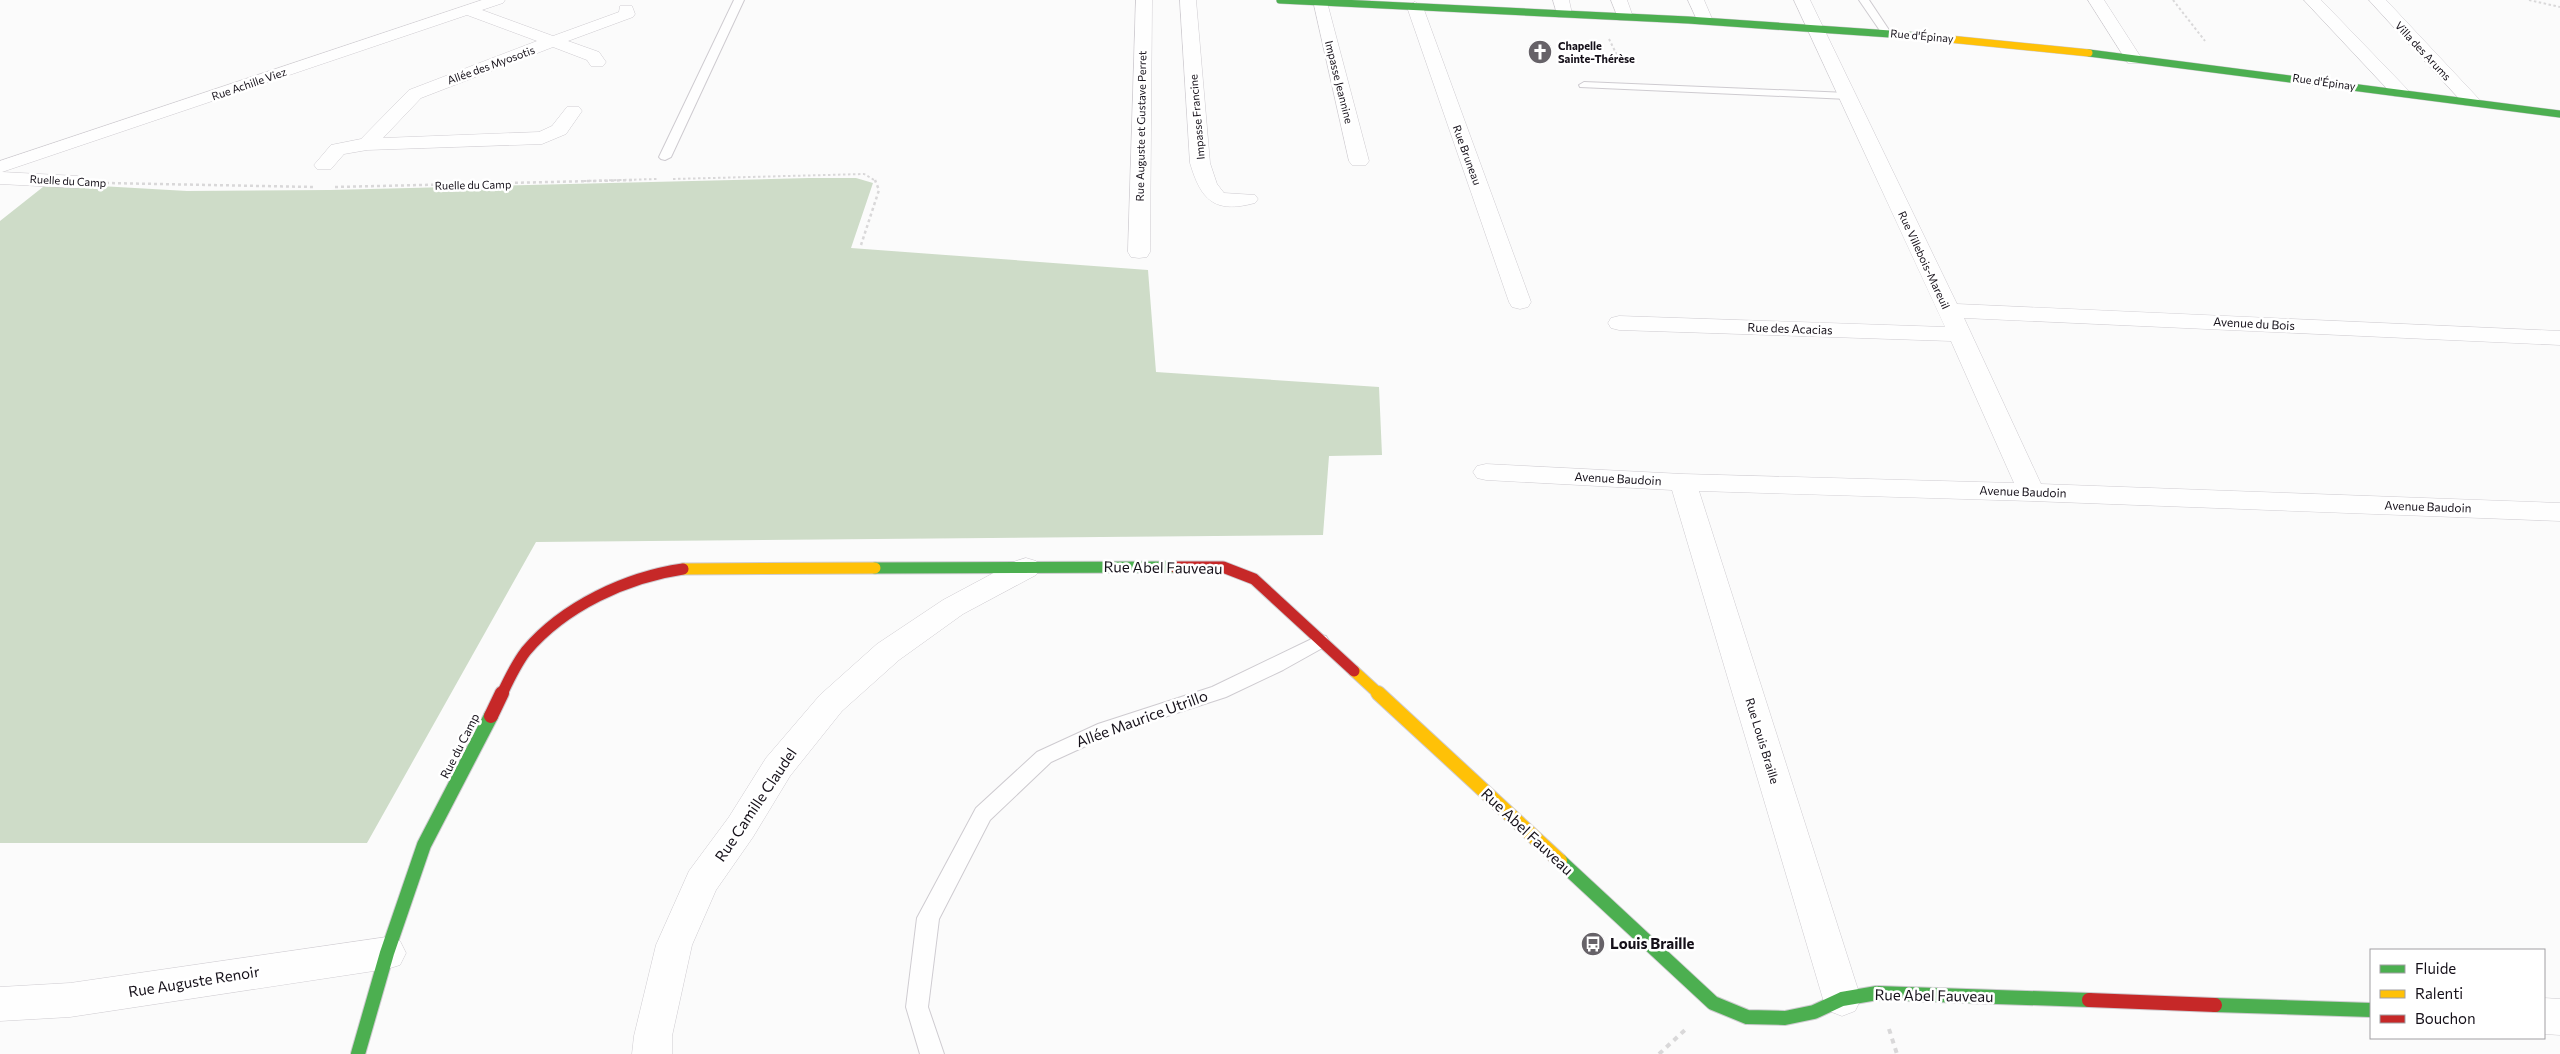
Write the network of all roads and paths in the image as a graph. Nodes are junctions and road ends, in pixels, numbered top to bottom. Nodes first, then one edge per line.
1 (497, 0) edge
2 (739, 0) edge
3 (1144, 0) edge
4 (1188, 0) edge
5 (1280, 0) edge
6 (1619, 0) edge
7 (1696, 0) edge
8 (1802, 0) edge
9 (1864, 0) edge
10 (2096, 0) edge
11 (2174, 0) edge
12 (2312, 0) edge
13 (2377, 0) edge
14 (2529, 0) edge
15 (1319, 2) junction
16 (1415, 7) junction
17 (1563, 7) edge
18 (2560, 7) edge
19 (626, 8) dead end
20 (467, 10) junction
21 (1598, 16) junction
22 (1625, 17) junction
23 (1705, 21) junction
24 (1816, 28) junction
25 (1886, 33) junction
26 (554, 42) junction
27 (2134, 59) junction
28 (597, 62) dead end
29 (2227, 69) junction
30 (1584, 85) dead end
31 (1633, 87) junction
32 (2400, 92) junction
33 (1848, 96) junction
34 (2471, 102) junction
35 (574, 111) dead end
36 (2560, 114) edge
37 (367, 144) junction
38 (665, 158) dead end
39 (1359, 161) dead end
40 (324, 165) dead end
41 (0, 167) edge
42 (0, 178) edge
43 (77, 182) joint
44 (334, 187) dead end
45 (314, 188) dead end
46 (1248, 199) dead end
47 (861, 245) dead end
48 (1139, 252) dead end
49 (1520, 302) dead end
50 (1947, 310) junction
51 (1619, 323) dead end
52 (1960, 334) junction
53 (2560, 338) edge
54 (1486, 472) dead end
55 (1683, 482) junction
56 (2031, 492) junction
57 (2560, 512) edge
58 (711, 568) joint
59 (1026, 568) junction
60 (1320, 641) junction
61 (387, 953) junction
62 (1842, 999) junction
63 (0, 1004) edge
64 (2370, 1010) edge
65 (2545, 1016) edge
66 (2560, 1017) edge
67 (358, 1054) edge
68 (652, 1054) edge
69 (932, 1054) edge

1 - 20 street, Rue Achille Viez
2 - 38 lane
3 - 48 street, Rue Auguste et Gustave Perret
4 - 46 street, Impasse Francine
5 - 15 street, Rue d'Épinay
6 - 22 street
7 - 23 street
8 - 24 street, Rue Villebois-Mareuil
9 - 25 lane
10 - 27 street
11 - 29 path
12 - 32 street
13 - 34 street, Villa des Arums
14 - 18 path
15 - 16 street, Rue d'Épinay
15 - 39 street, Impasse Jeannine
16 - 17 street, Rue d'Épinay
16 - 49 street, Rue Bruneau
17 - 21 street, Rue d'Épinay
19 - 26 street, Allée des Myosotis
20 - 26 street
20 - 41 street, Rue Achille Viez
21 - 22 street, Rue d'Épinay
21 - 31 path
22 - 23 street, Rue d'Épinay
23 - 24 street, Rue d'Épinay
24 - 25 street, Rue d'Épinay
24 - 33 street, Rue Villebois-Mareuil
25 - 27 street, Rue d'Épinay
26 - 28 street
26 - 37 street, Allée des Myosotis
27 - 29 street, Rue d'Épinay
29 - 32 street, Rue d'Épinay
30 - 31 lane
31 - 33 lane
32 - 34 street, Rue d'Épinay
33 - 50 street, Rue Villebois-Mareuil
34 - 36 street, Rue d'Épinay
35 - 37 street
37 - 40 street
42 - 43 street, Ruelle du Camp
43 - 45 path, Ruelle du Camp
44 - 47 path, Ruelle du Camp
50 - 52 street, Rue Villebois-Mareuil
50 - 53 street, Avenue du Bois
51 - 52 street, Rue des Acacias
52 - 56 street, Rue Villebois-Mareuil
54 - 55 street, Avenue Baudoin
55 - 56 street, Avenue Baudoin
55 - 62 street, Rue Louis Braille
56 - 57 street, Avenue Baudoin
58 - 59 street, Rue Abel Fauveau
58 - 61 street, Rue du Camp
59 - 60 street, Rue Abel Fauveau
59 - 68 street, Rue Camille Claudel
60 - 62 street, Rue Abel Fauveau
60 - 69 lane, Allée Maurice Utrillo
61 - 63 street, Rue Auguste Renoir
61 - 67 street, Rue du Camp
62 - 64 street, Rue Abel Fauveau
65 - 66 street

